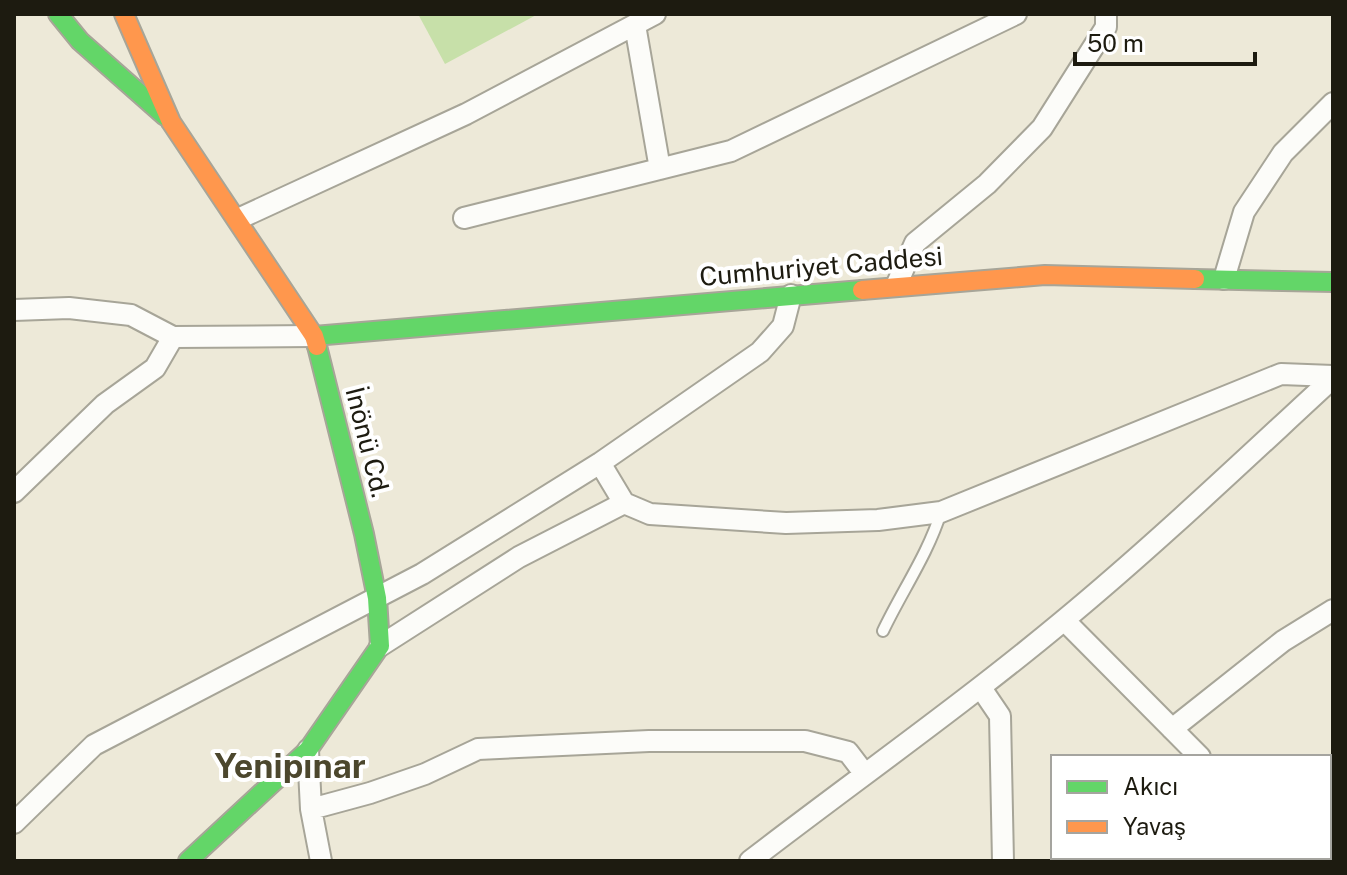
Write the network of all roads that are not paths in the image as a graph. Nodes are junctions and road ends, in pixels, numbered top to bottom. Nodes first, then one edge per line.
1 (58, 14) edge
2 (124, 14) edge
3 (655, 14) edge
4 (1016, 14) edge
5 (1106, 14) edge
6 (635, 25) junction
7 (1333, 103) edge
8 (171, 122) junction
9 (660, 169) junction
10 (464, 218) dead end
11 (238, 219) junction
12 (1224, 279) junction
13 (1333, 282) edge
14 (896, 286) junction
15 (791, 295) junction
16 (14, 310) edge
17 (314, 336) junction
18 (173, 337) junction
19 (1333, 377) edge
20 (600, 463) junction
21 (14, 492) edge
22 (624, 503) junction
23 (941, 512) junction
24 (377, 598) junction
25 (1333, 610) edge
26 (1064, 620) junction
27 (883, 631) dead end
28 (380, 646) junction
29 (981, 688) junction
30 (1172, 729) junction
31 (308, 750) junction
32 (1198, 755) edge
33 (864, 773) junction
34 (311, 809) junction
35 (14, 823) edge
36 (188, 861) edge
37 (321, 861) edge
38 (750, 861) edge
39 (1003, 861) edge

1 - 8 street
2 - 8 street, İnönü Cd.
3 - 6 street
4 - 9 street
5 - 14 street
6 - 9 street
6 - 11 street
7 - 12 street
8 - 11 street, İnönü Cd.
9 - 10 street
11 - 17 street, İnönü Cd.
12 - 13 street, Cumhuriyet Caddesi
12 - 14 street, Cumhuriyet Caddesi
14 - 15 street, Cumhuriyet Caddesi
15 - 17 street, Cumhuriyet Caddesi
15 - 20 street
16 - 18 street
17 - 18 street
17 - 24 street, İnönü Cd.
18 - 21 street
19 - 23 street
19 - 26 street
20 - 22 street
20 - 24 street
22 - 23 street
22 - 28 street
23 - 27 lane
24 - 28 street, İnönü Cd.
24 - 35 street
25 - 30 street
26 - 29 street
26 - 30 street
28 - 31 street
29 - 33 street
29 - 39 street
30 - 32 street
31 - 34 street
31 - 36 street
33 - 34 street
33 - 38 street
34 - 37 street

